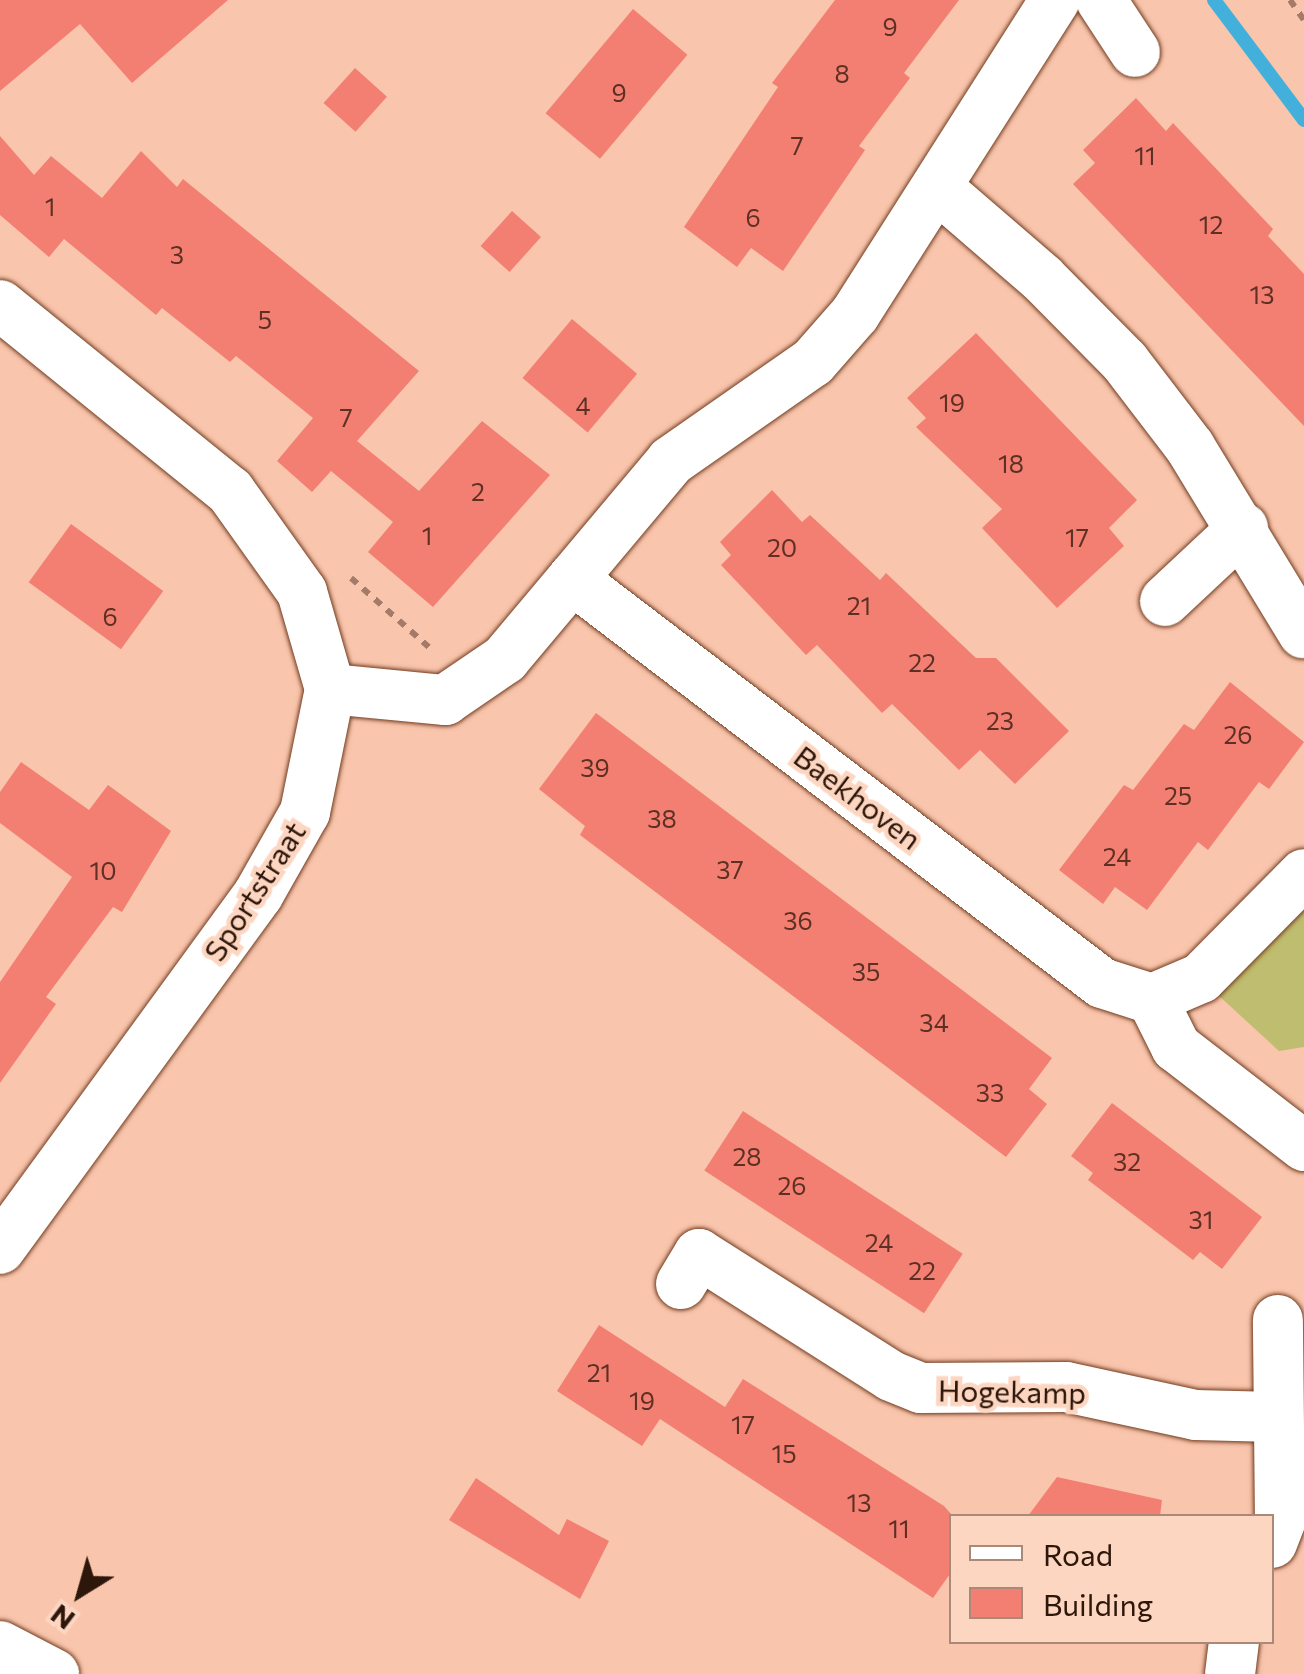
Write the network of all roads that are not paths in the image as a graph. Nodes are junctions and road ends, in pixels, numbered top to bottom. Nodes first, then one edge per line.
1 (1055, 0) edge
2 (1101, 0) edge
3 (1135, 52) dead end
4 (940, 190) junction
5 (0, 305) edge
6 (1243, 528) junction
7 (572, 579) junction
8 (1164, 601) dead end
9 (1303, 633) edge
10 (330, 689) junction
11 (1304, 874) edge
12 (1152, 999) junction
13 (1304, 1146) edge
14 (0, 1249) edge
15 (680, 1284) dead end
16 (1278, 1320) dead end
17 (1276, 1416) junction
18 (1274, 1538) edge
19 (1234, 1644) edge
20 (0, 1646) edge
21 (54, 1674) edge
22 (1230, 1674) edge

1 - 4 street
2 - 3 street
4 - 6 street
4 - 7 street
5 - 10 street, Sportstraat
6 - 8 street
6 - 9 street
7 - 10 street
7 - 12 street, Baekhoven
10 - 14 street, Sportstraat
11 - 12 street
12 - 13 street
15 - 17 street, Hogekamp
16 - 17 street
17 - 18 street
19 - 22 street
20 - 21 street

